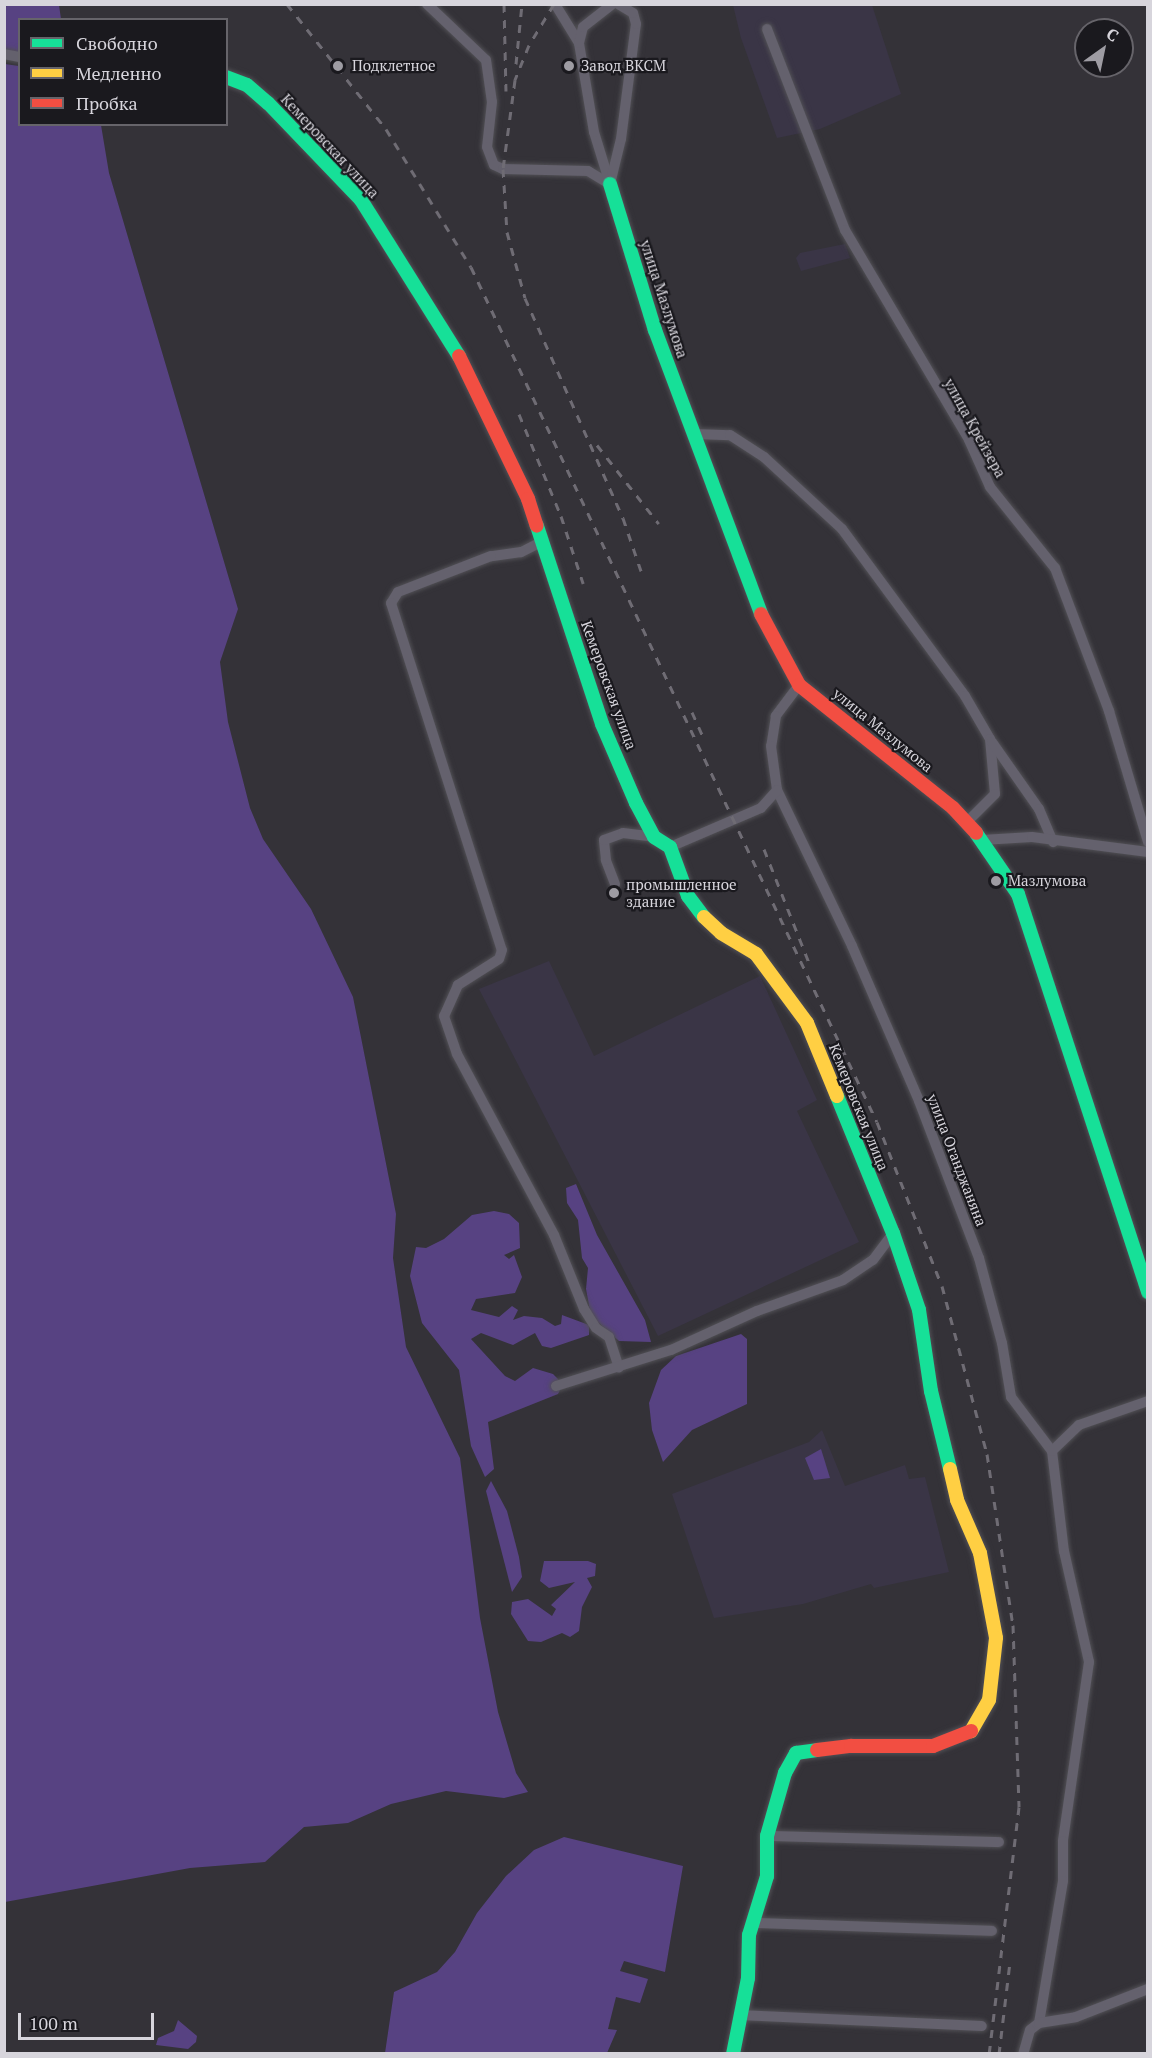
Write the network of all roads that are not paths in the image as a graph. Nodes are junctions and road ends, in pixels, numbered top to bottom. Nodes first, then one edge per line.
1 (427, 4) edge
2 (555, 4) edge
3 (612, 4) edge
4 (618, 4) edge
5 (767, 29) dead end
6 (579, 43) junction
7 (228, 78) edge
8 (610, 184) junction
9 (695, 434) junction
10 (543, 540) junction
11 (799, 685) junction
12 (990, 739) junction
13 (777, 790) junction
14 (967, 822) junction
15 (654, 837) junction
16 (982, 840) junction
17 (1053, 842) junction
18 (1148, 842) edge
19 (670, 847) junction
20 (1148, 852) edge
21 (615, 884) dead end
22 (893, 1233) junction
23 (1148, 1292) edge
24 (619, 1367) junction
25 (556, 1386) dead end
26 (1148, 1401) edge
27 (1052, 1451) junction
28 (767, 1836) junction
29 (999, 1842) dead end
30 (755, 1923) junction
31 (992, 1931) dead end
32 (1148, 1989) edge
33 (738, 2015) junction
34 (1040, 2023) junction
35 (982, 2026) dead end
36 (732, 2054) edge
37 (1023, 2054) edge

1 - 8 street
2 - 6 street
3 - 6 street
4 - 8 street
5 - 18 street, улица Крейзера
6 - 8 street
7 - 10 street, Кемеровская улица
8 - 9 street, улица Мазлумова
9 - 11 street, улица Мазлумова
9 - 12 street
10 - 15 street, Кемеровская улица
10 - 24 street
11 - 13 street, улица Оганджаняна
11 - 14 street, улица Мазлумова
12 - 14 street
12 - 17 street
13 - 19 street
13 - 27 street, улица Оганджаняна
14 - 16 street, улица Мазлумова
15 - 19 street
15 - 21 street
16 - 17 street
16 - 23 street, улица Мазлумова
17 - 20 street
19 - 22 street, Кемеровская улица
22 - 24 street
22 - 28 street, Кемеровская улица
24 - 25 street
26 - 27 street
27 - 34 street, улица Оганджаняна
28 - 29 street
28 - 30 street
30 - 31 street
30 - 33 street
32 - 34 street
33 - 35 street
33 - 36 street
34 - 37 street

